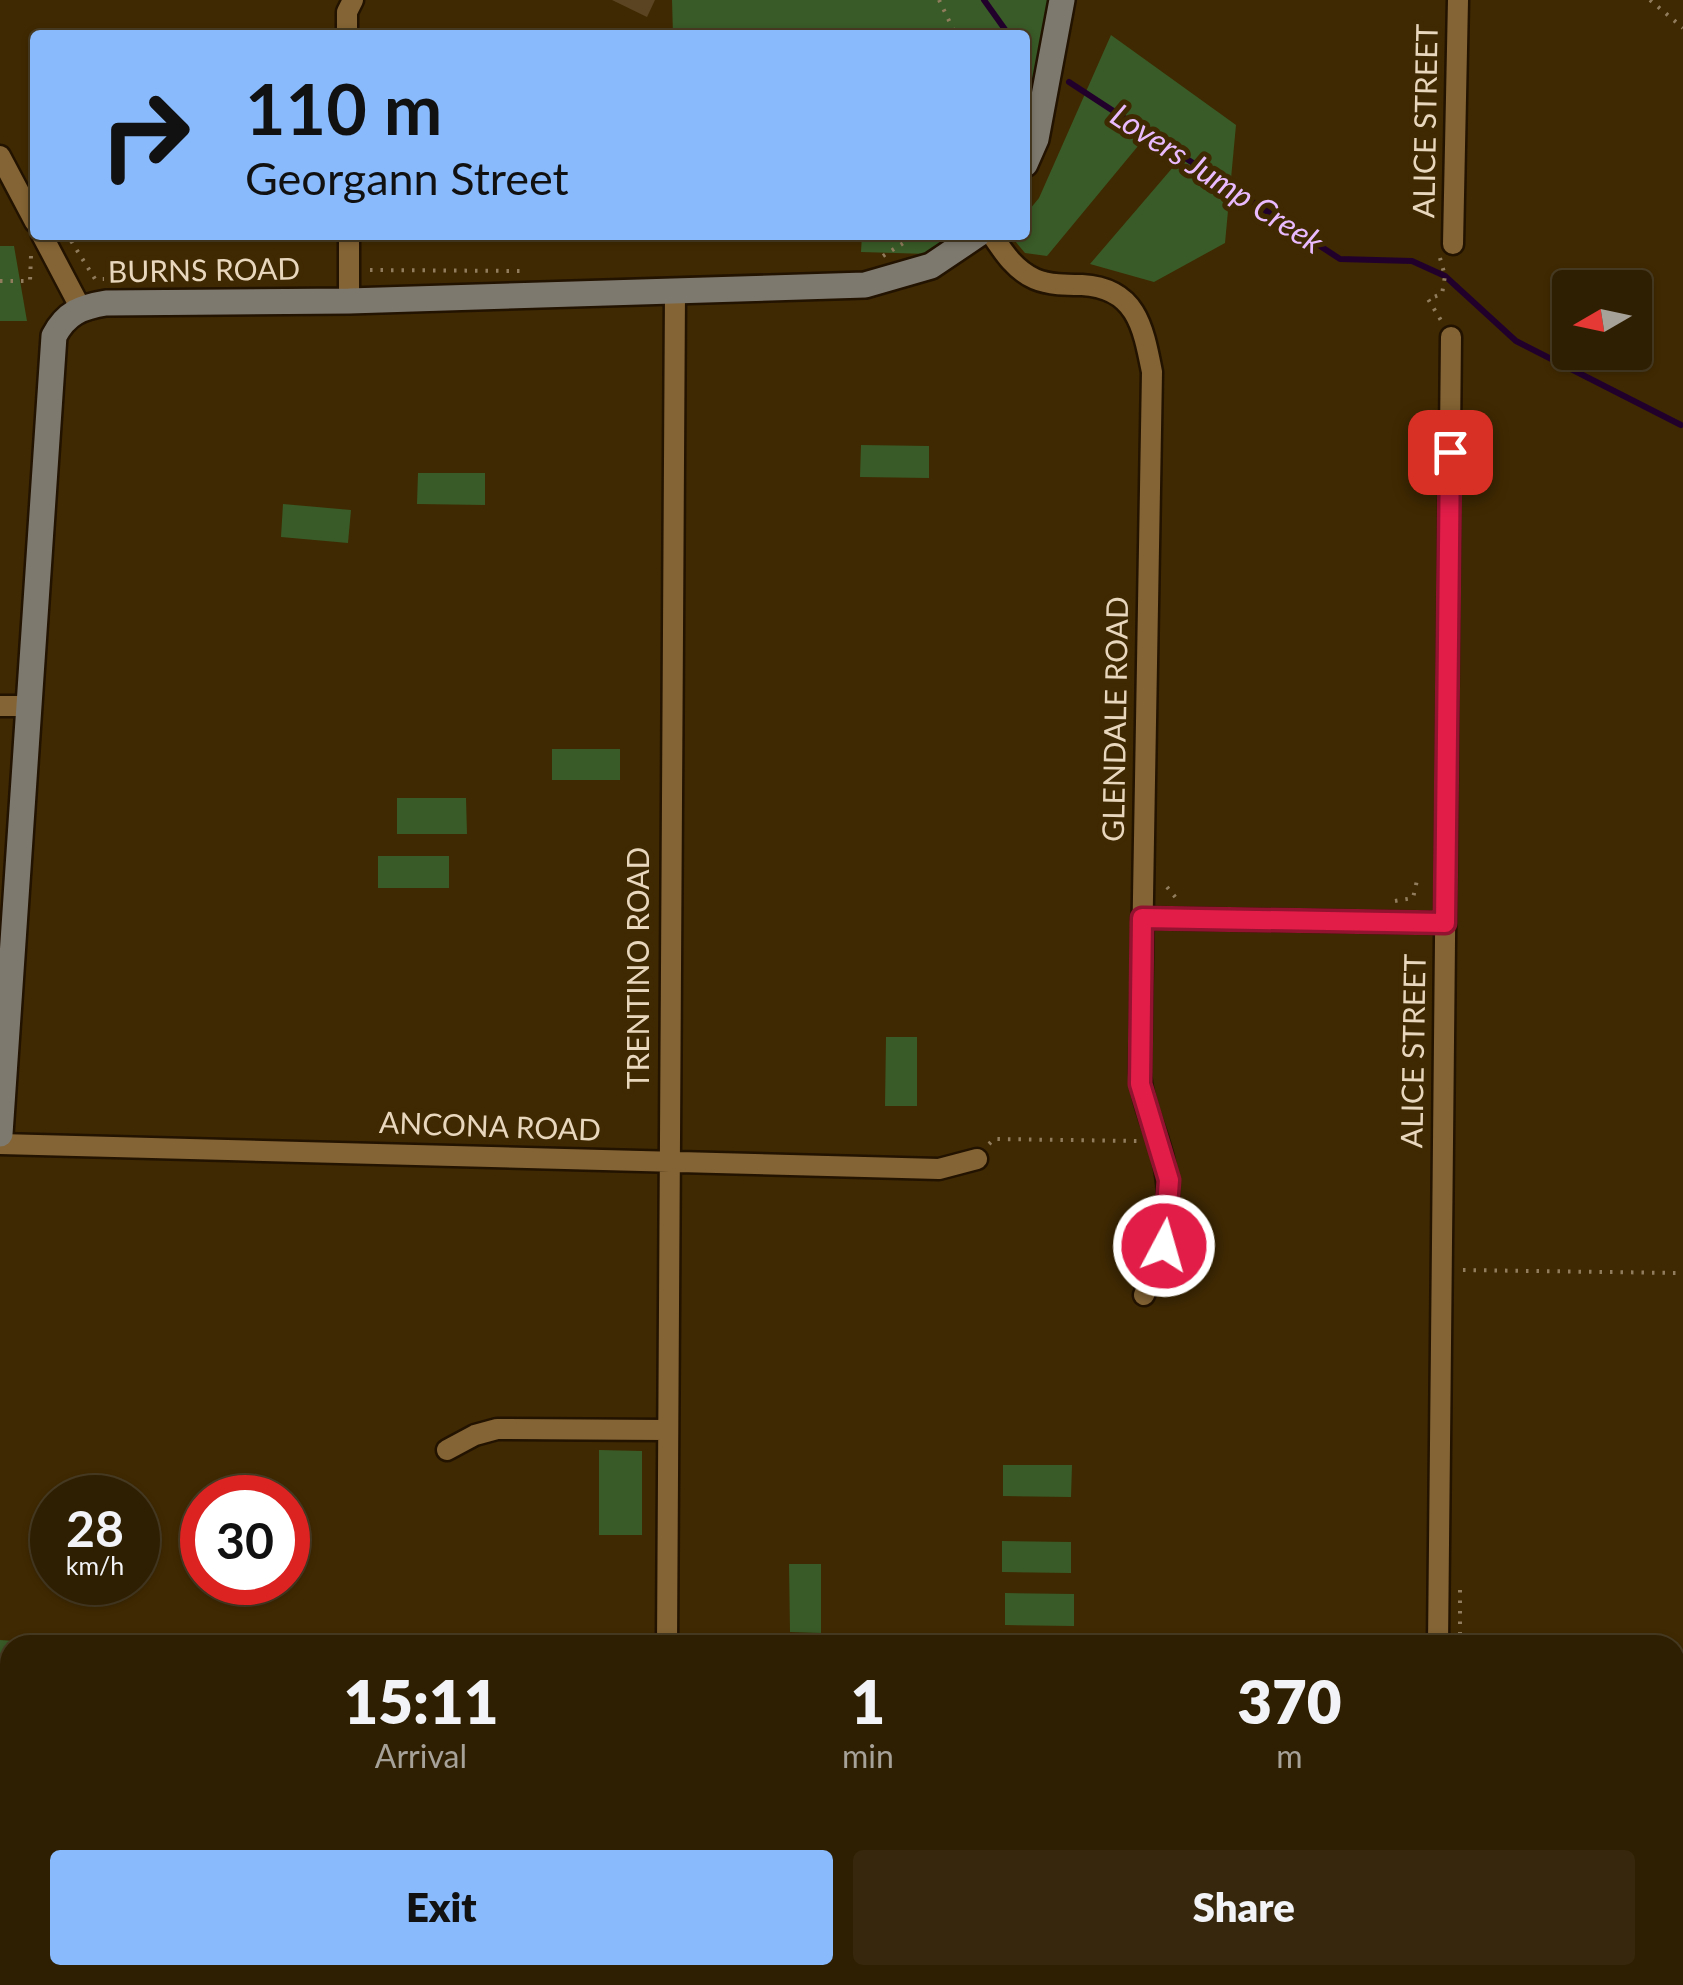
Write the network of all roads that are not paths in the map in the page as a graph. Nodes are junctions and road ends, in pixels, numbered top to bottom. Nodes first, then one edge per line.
1 (353, 0) edge
2 (1062, 0) edge
3 (1458, 0) edge
4 (347, 30) edge
5 (1030, 153) edge
6 (0, 156) edge
7 (30, 213) edge
8 (349, 240) edge
9 (970, 240) edge
10 (996, 240) edge
11 (36, 244) edge
12 (1453, 244) road end
13 (675, 292) junction
14 (349, 301) junction
15 (80, 307) junction
16 (1451, 337) road end
17 (0, 706) edge
18 (28, 706) junction
19 (1142, 918) junction
20 (1445, 923) junction
21 (0, 1134) edge
22 (0, 1144) edge
23 (976, 1159) road end
24 (667, 1162) junction
25 (1144, 1295) dead end
26 (666, 1430) junction
27 (447, 1450) dead end
28 (667, 1635) edge
29 (1438, 1635) edge

1 - 4 street
2 - 5 main road
3 - 12 street, ALICE STREET
6 - 7 street
8 - 14 street
9 - 13 main road, BURNS ROAD
10 - 19 street, GLENDALE ROAD
11 - 15 street
13 - 14 main road, BURNS ROAD
13 - 24 street, TRENTINO ROAD
14 - 15 main road, BURNS ROAD
15 - 18 main road, BURNS ROAD
16 - 20 street, ALICE STREET
17 - 18 street
18 - 21 main road, BURNS ROAD
19 - 20 street
19 - 25 street, GLENDALE ROAD
20 - 29 street, ALICE STREET
22 - 24 street, ANCONA ROAD
23 - 24 street, ANCONA ROAD
24 - 26 street, TRENTINO ROAD
26 - 27 street
26 - 28 street, TRENTINO ROAD

